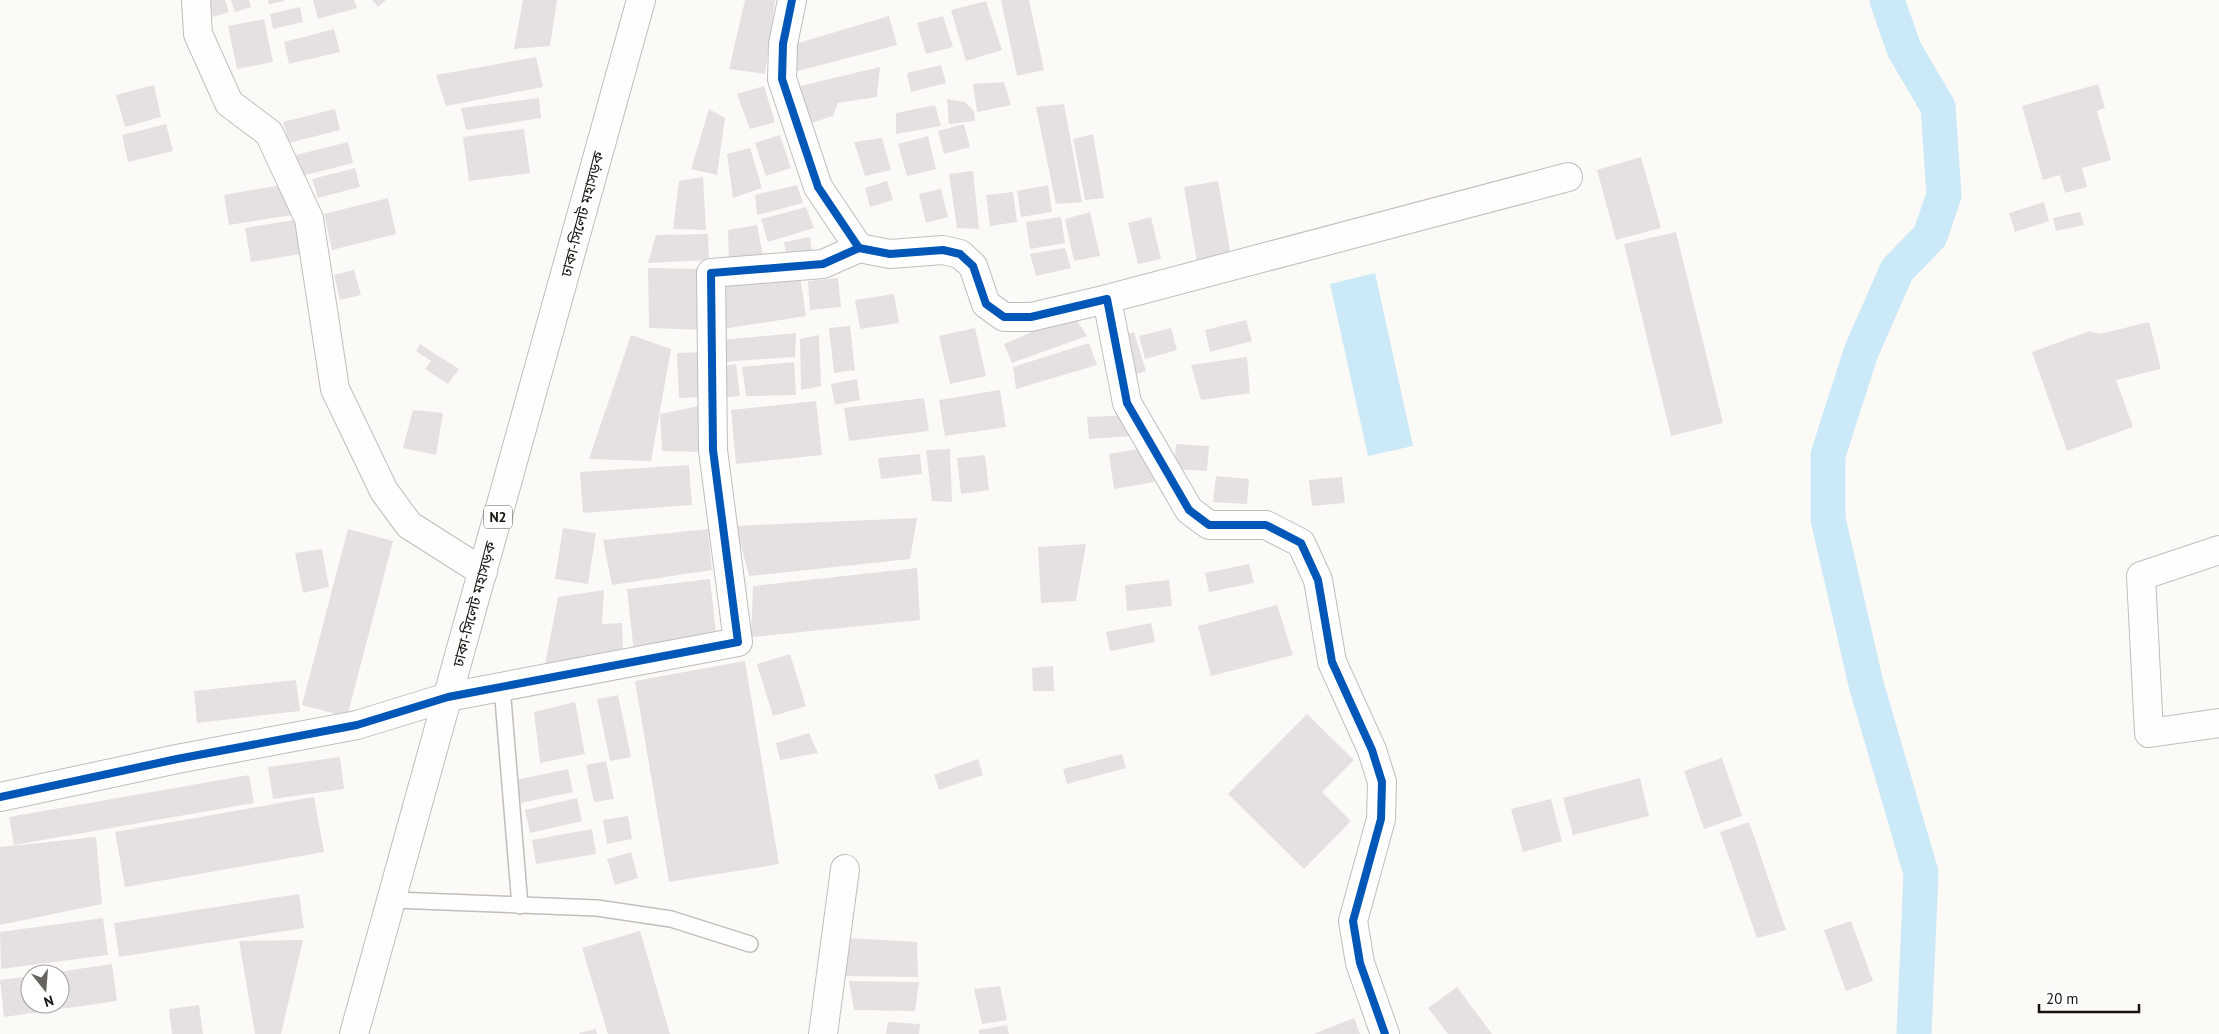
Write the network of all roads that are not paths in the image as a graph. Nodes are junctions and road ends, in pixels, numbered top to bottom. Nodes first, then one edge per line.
1 (196, 0) edge
2 (641, 0) edge
3 (792, 0) edge
4 (1568, 177) dead end
5 (859, 248) junction
6 (1106, 299) junction
7 (2219, 550) edge
8 (483, 572) junction
9 (502, 687) junction
10 (448, 697) junction
11 (2219, 723) edge
12 (0, 797) edge
13 (845, 870) dead end
14 (393, 900) junction
15 (520, 906) junction
16 (750, 944) dead end
17 (354, 1034) edge
18 (823, 1034) edge
19 (1385, 1034) edge

1 - 8 main road
2 - 8 main road, ঢাকা-সিলেট মহাসড়ক / N2
3 - 5 main road
4 - 6 main road
5 - 6 main road
5 - 9 main road
6 - 19 main road
7 - 11 main road
8 - 10 main road, ঢাকা-সিলেট মহাসড়ক / N2
9 - 10 main road
9 - 15 lane
10 - 12 main road
10 - 14 main road, ঢাকা-সিলেট মহাসড়ক / N2
13 - 18 main road
14 - 15 lane
14 - 17 main road, ঢাকা-সিলেট মহাসড়ক / N2
15 - 16 lane

